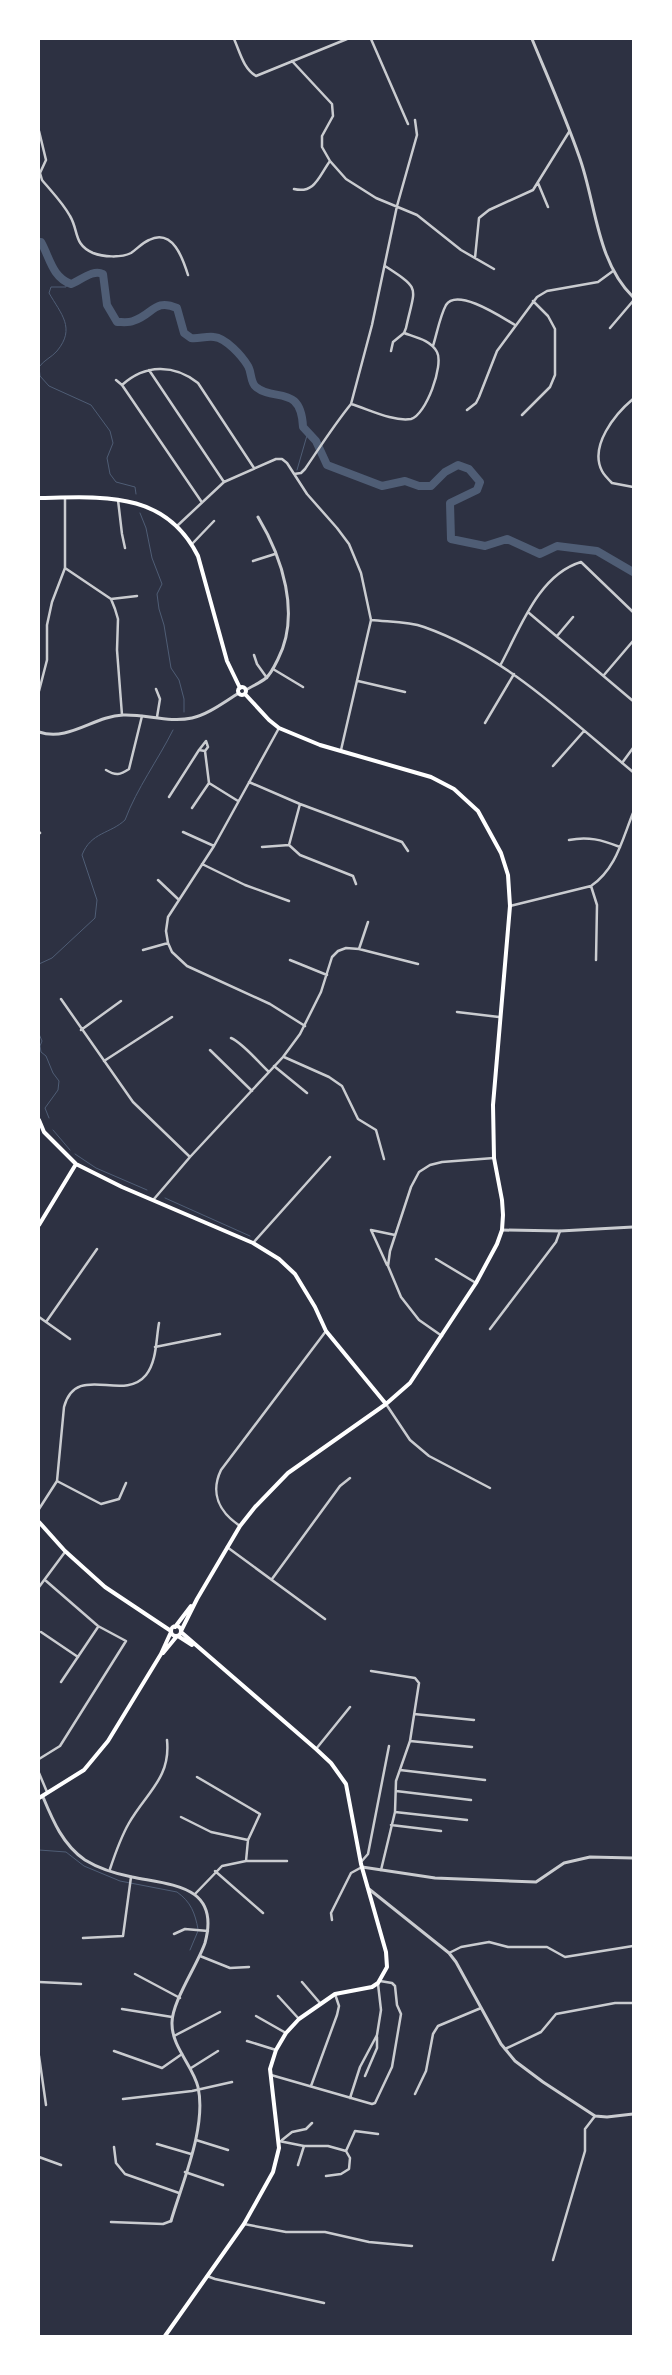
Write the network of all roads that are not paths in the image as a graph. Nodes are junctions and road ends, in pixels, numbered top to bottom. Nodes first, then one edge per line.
1 (234, 39) edge
2 (347, 39) edge
3 (371, 39) edge
4 (532, 39) edge
5 (292, 61) junction
6 (415, 120) dead end
7 (408, 124) dead end
8 (39, 131) edge
9 (569, 132) junction
10 (330, 161) junction
11 (538, 183) junction
12 (294, 189) dead end
13 (397, 206) junction
14 (548, 207) dead end
15 (475, 258) junction
16 (385, 266) junction
17 (494, 269) dead end
18 (613, 271) junction
19 (188, 275) dead end
20 (633, 299) edge
21 (533, 301) junction
22 (515, 325) junction
23 (610, 328) dead end
24 (404, 333) junction
25 (433, 346) junction
26 (391, 351) dead end
27 (149, 370) junction
28 (116, 380) dead end
29 (122, 385) junction
30 (633, 399) edge
31 (351, 404) junction
32 (467, 410) dead end
33 (522, 415) dead end
34 (254, 468) junction
35 (294, 474) junction
36 (224, 482) junction
37 (633, 487) edge
38 (39, 498) edge
39 (65, 498) junction
40 (118, 499) junction
41 (202, 502) junction
42 (258, 517) dead end
43 (214, 522) dead end
44 (178, 526) junction
45 (192, 544) junction
46 (125, 548) dead end
47 (275, 554) junction
48 (253, 561) dead end
49 (65, 568) junction
50 (137, 596) dead end
51 (111, 599) junction
52 (633, 612) edge
53 (529, 613) junction
54 (573, 617) dead end
55 (371, 620) junction
56 (557, 636) junction
57 (633, 641) edge
58 (254, 655) dead end
59 (501, 664) junction
60 (273, 669) junction
61 (514, 674) junction
62 (604, 674) junction
63 (267, 678) junction
64 (358, 681) junction
65 (303, 687) dead end
66 (156, 689) dead end
67 (39, 691) edge
68 (239, 691) junction
69 (246, 692) junction
70 (405, 692) dead end
71 (633, 700) edge
72 (122, 715) junction
73 (142, 716) junction
74 (156, 719) junction
75 (485, 723) dead end
76 (279, 728) junction
77 (584, 731) junction
78 (39, 732) edge
79 (633, 748) edge
80 (199, 750) junction
81 (205, 751) junction
82 (340, 751) junction
83 (622, 763) junction
84 (553, 766) dead end
85 (106, 770) dead end
86 (633, 772) edge
87 (249, 782) junction
88 (209, 783) junction
89 (169, 798) dead end
90 (238, 801) junction
91 (300, 804) junction
92 (192, 808) dead end
93 (633, 813) edge
94 (183, 832) dead end
95 (569, 840) dead end
96 (289, 845) junction
97 (214, 846) junction
98 (262, 847) dead end
99 (620, 847) junction
100 (408, 851) dead end
101 (202, 864) junction
102 (158, 880) dead end
103 (356, 884) dead end
104 (591, 886) junction
105 (179, 900) junction
106 (289, 901) dead end
107 (510, 906) junction
108 (368, 922) dead end
109 (168, 943) junction
110 (359, 948) junction
111 (143, 950) dead end
112 (290, 960) dead end
113 (596, 960) dead end
114 (418, 964) dead end
115 (327, 975) junction
116 (61, 999) dead end
117 (121, 1001) dead end
118 (457, 1012) dead end
119 (172, 1017) dead end
120 (500, 1017) junction
121 (305, 1026) junction
122 (81, 1030) junction
123 (231, 1038) dead end
124 (210, 1050) dead end
125 (283, 1057) junction
126 (104, 1061) junction
127 (274, 1066) junction
128 (269, 1072) junction
129 (252, 1091) junction
130 (307, 1093) dead end
131 (39, 1120) edge
132 (190, 1157) junction
133 (330, 1157) dead end
134 (494, 1158) junction
135 (384, 1159) dead end
136 (76, 1164) junction
137 (154, 1199) junction
138 (39, 1225) edge
139 (633, 1227) edge
140 (502, 1230) junction
141 (560, 1231) junction
142 (395, 1235) junction
143 (253, 1243) junction
144 (96, 1249) dead end
145 (436, 1258) dead end
146 (388, 1266) junction
147 (476, 1283) junction
148 (39, 1317) edge
149 (46, 1322) junction
150 (159, 1323) dead end
151 (490, 1329) dead end
152 (326, 1331) junction
153 (220, 1334) dead end
154 (442, 1336) junction
155 (70, 1339) dead end
156 (155, 1347) junction
157 (386, 1404) junction
158 (350, 1478) dead end
159 (57, 1481) junction
160 (126, 1483) dead end
161 (490, 1488) dead end
162 (39, 1509) edge
163 (39, 1522) edge
164 (240, 1526) junction
165 (227, 1547) junction
166 (65, 1551) junction
167 (272, 1579) junction
168 (45, 1580) junction
169 (39, 1587) edge
170 (197, 1598) junction
171 (325, 1619) dead end
172 (158, 1620) junction
173 (98, 1626) junction
174 (174, 1627) junction
175 (41, 1632) dead end
176 (171, 1632) junction
177 (181, 1632) junction
178 (177, 1636) junction
179 (200, 1650) junction
180 (161, 1654) junction
181 (78, 1657) junction
182 (371, 1671) dead end
183 (61, 1682) dead end
184 (350, 1707) dead end
185 (414, 1714) junction
186 (474, 1720) dead end
187 (168, 1740) dead end
188 (410, 1741) junction
189 (389, 1746) dead end
190 (472, 1747) dead end
191 (316, 1749) junction
192 (39, 1759) edge
193 (400, 1770) junction
194 (39, 1773) edge
195 (197, 1777) dead end
196 (485, 1780) dead end
197 (396, 1791) junction
198 (48, 1794) junction
199 (41, 1798) edge
200 (471, 1800) dead end
201 (395, 1812) junction
202 (181, 1816) dead end
203 (467, 1820) dead end
204 (391, 1825) junction
205 (441, 1831) dead end
206 (248, 1840) junction
207 (633, 1858) edge
208 (246, 1861) junction
209 (287, 1861) dead end
210 (361, 1864) junction
211 (110, 1869) junction
212 (381, 1870) junction
213 (215, 1872) junction
214 (131, 1877) junction
215 (369, 1889) junction
216 (195, 1894) junction
217 (264, 1913) dead end
218 (332, 1920) dead end
219 (208, 1931) junction
220 (174, 1934) dead end
221 (83, 1938) dead end
222 (633, 1946) edge
223 (449, 1953) junction
224 (200, 1956) junction
225 (249, 1967) dead end
226 (135, 1974) dead end
227 (39, 1982) edge
228 (302, 1982) dead end
229 (379, 1982) junction
230 (81, 1984) dead end
231 (335, 1994) junction
232 (278, 1996) dead end
233 (180, 1998) junction
234 (320, 2003) junction
235 (633, 2003) edge
236 (481, 2008) junction
237 (122, 2009) dead end
238 (220, 2012) dead end
239 (256, 2016) dead end
240 (172, 2017) junction
241 (299, 2019) junction
242 (286, 2033) junction
243 (377, 2035) junction
244 (174, 2036) junction
245 (247, 2041) dead end
246 (505, 2049) junction
247 (276, 2050) junction
248 (114, 2051) dead end
249 (218, 2052) dead end
250 (183, 2054) junction
251 (39, 2056) edge
252 (191, 2068) junction
253 (270, 2074) junction
254 (365, 2076) dead end
255 (232, 2082) dead end
256 (311, 2086) junction
257 (199, 2089) junction
258 (415, 2094) dead end
259 (350, 2098) junction
260 (123, 2099) dead end
261 (46, 2105) dead end
262 (633, 2114) edge
263 (595, 2116) junction
264 (312, 2124) dead end
265 (378, 2134) dead end
266 (194, 2140) junction
267 (280, 2141) junction
268 (157, 2144) dead end
269 (304, 2146) junction
270 (114, 2147) dead end
271 (228, 2150) dead end
272 (346, 2151) junction
273 (191, 2154) junction
274 (39, 2157) edge
275 (61, 2164) dead end
276 (298, 2165) dead end
277 (185, 2172) junction
278 (326, 2176) dead end
279 (223, 2185) dead end
280 (179, 2193) junction
281 (171, 2221) joint
282 (110, 2222) dead end
283 (244, 2224) junction
284 (412, 2246) dead end
285 (553, 2260) dead end
286 (208, 2276) junction
287 (324, 2303) dead end
288 (165, 2336) edge

1 - 5 street
2 - 5 street
3 - 7 street
4 - 9 street
5 - 10 street
6 - 13 street
8 - 19 street
9 - 11 street
9 - 18 street
10 - 12 street
10 - 13 street
11 - 14 street
11 - 15 street
13 - 15 street
13 - 16 street
15 - 17 street
16 - 24 street
16 - 31 street
18 - 20 street
18 - 21 street
20 - 23 street
21 - 22 street
21 - 33 street
22 - 25 street
22 - 32 street
24 - 25 street
24 - 26 street
25 - 31 street
27 - 29 street
27 - 34 street
27 - 36 street
28 - 29 street
29 - 41 street
30 - 37 street
31 - 35 street
34 - 35 street
34 - 36 street
35 - 55 street
36 - 41 street
38 - 39 main road
39 - 40 main road
39 - 49 street
40 - 44 main road
40 - 46 street
41 - 44 street
42 - 47 street
43 - 45 street
44 - 45 main road
45 - 68 main road
47 - 48 street
47 - 60 street
49 - 51 street
49 - 67 street
50 - 51 street
51 - 72 street
52 - 53 street
53 - 56 street
53 - 59 street
54 - 56 street
55 - 59 street
55 - 64 street
56 - 62 street
57 - 62 street
58 - 63 street
59 - 61 street
60 - 63 street
60 - 65 street
61 - 75 street
61 - 77 street
62 - 71 street
63 - 69 street
64 - 70 street
64 - 82 street
66 - 74 street
68 - 69 main road
68 - 74 street
69 - 76 main road
72 - 73 street
72 - 78 street
73 - 74 street
73 - 85 street
76 - 82 main road
76 - 87 street
77 - 83 street
77 - 84 street
79 - 83 street
80 - 81 street
80 - 81 street
80 - 89 street
81 - 88 street
82 - 107 main road
83 - 86 street
87 - 90 street
87 - 91 street
88 - 90 street
88 - 92 street
90 - 97 street
91 - 96 street
91 - 100 street
93 - 99 street
94 - 97 street
95 - 99 street
96 - 98 street
96 - 103 street
97 - 101 street
99 - 104 street
101 - 105 street
101 - 106 street
102 - 105 street
104 - 107 street
104 - 113 street
105 - 109 street
107 - 120 main road
108 - 110 street
109 - 111 street
109 - 121 street
110 - 114 street
110 - 115 street
112 - 115 street
115 - 121 street
116 - 122 street
117 - 122 street
118 - 120 street
119 - 126 street
120 - 134 main road
121 - 125 street
122 - 126 street
123 - 128 street
124 - 129 street
125 - 127 street
125 - 135 street
126 - 132 street
127 - 128 street
127 - 130 street
128 - 129 street
129 - 132 street
131 - 136 main road
132 - 137 street
133 - 143 street
134 - 140 main road
134 - 142 street
136 - 137 main road
136 - 138 main road
137 - 143 main road
139 - 141 street
140 - 141 street
140 - 147 main road
141 - 151 street
142 - 146 street
142 - 146 street
143 - 152 main road
144 - 149 street
145 - 147 street
146 - 154 street
147 - 154 main road
148 - 149 street
149 - 155 street
150 - 156 street
152 - 157 main road
152 - 164 street
153 - 156 street
154 - 157 main road
156 - 159 street
157 - 161 street
157 - 164 main road
158 - 167 street
159 - 160 street
159 - 162 street
163 - 166 main road
164 - 165 main road
165 - 167 street
165 - 170 main road
166 - 168 street
166 - 172 main road
167 - 171 street
168 - 169 street
168 - 173 street
170 - 174 main road
170 - 177 main road
172 - 174 main road
172 - 176 main road
173 - 181 street
173 - 192 street
174 - 176 main road
174 - 177 main road
175 - 181 street
176 - 178 main road
176 - 180 main road
177 - 178 main road
177 - 179 main road
178 - 179 main road
178 - 180 main road
179 - 191 main road
180 - 198 main road
181 - 183 street
182 - 185 street
184 - 191 street
185 - 186 street
185 - 188 street
187 - 211 street
188 - 190 street
188 - 193 street
189 - 210 street
191 - 210 main road
193 - 196 street
193 - 197 street
194 - 198 street
195 - 206 street
197 - 200 street
197 - 201 street
198 - 199 main road
199 - 211 street
201 - 203 street
201 - 204 street
202 - 206 street
204 - 205 street
204 - 212 street
206 - 208 street
207 - 212 street
208 - 209 street
208 - 213 street
210 - 212 street
210 - 215 main road
210 - 218 street
211 - 214 street
213 - 216 street
213 - 217 street
214 - 216 street
214 - 221 street
215 - 223 street
215 - 229 main road
216 - 219 street
219 - 220 street
219 - 224 street
222 - 223 street
223 - 236 street
224 - 225 street
224 - 233 street
226 - 233 street
227 - 230 street
228 - 234 street
229 - 231 main road
229 - 243 street
229 - 259 street
231 - 234 main road
231 - 256 street
232 - 241 street
233 - 240 street
234 - 241 main road
235 - 246 street
236 - 246 street
236 - 258 street
237 - 240 street
238 - 244 street
239 - 242 street
240 - 244 street
241 - 242 main road
242 - 247 main road
243 - 254 street
243 - 259 street
244 - 250 street
245 - 247 street
246 - 263 street
247 - 253 main road
248 - 250 street
249 - 252 street
250 - 252 street
251 - 261 street
252 - 257 street
253 - 256 street
253 - 267 main road
255 - 257 street
256 - 259 street
257 - 260 street
257 - 266 street
262 - 263 street
263 - 285 street
264 - 267 street
265 - 272 street
266 - 271 street
266 - 273 street
267 - 269 street
267 - 283 main road
268 - 273 street
269 - 272 street
269 - 276 street
270 - 280 street
272 - 278 street
273 - 277 street
274 - 275 street
277 - 279 street
277 - 280 street
280 - 281 street
281 - 282 street
283 - 284 street
283 - 286 main road
286 - 287 street
286 - 288 main road

